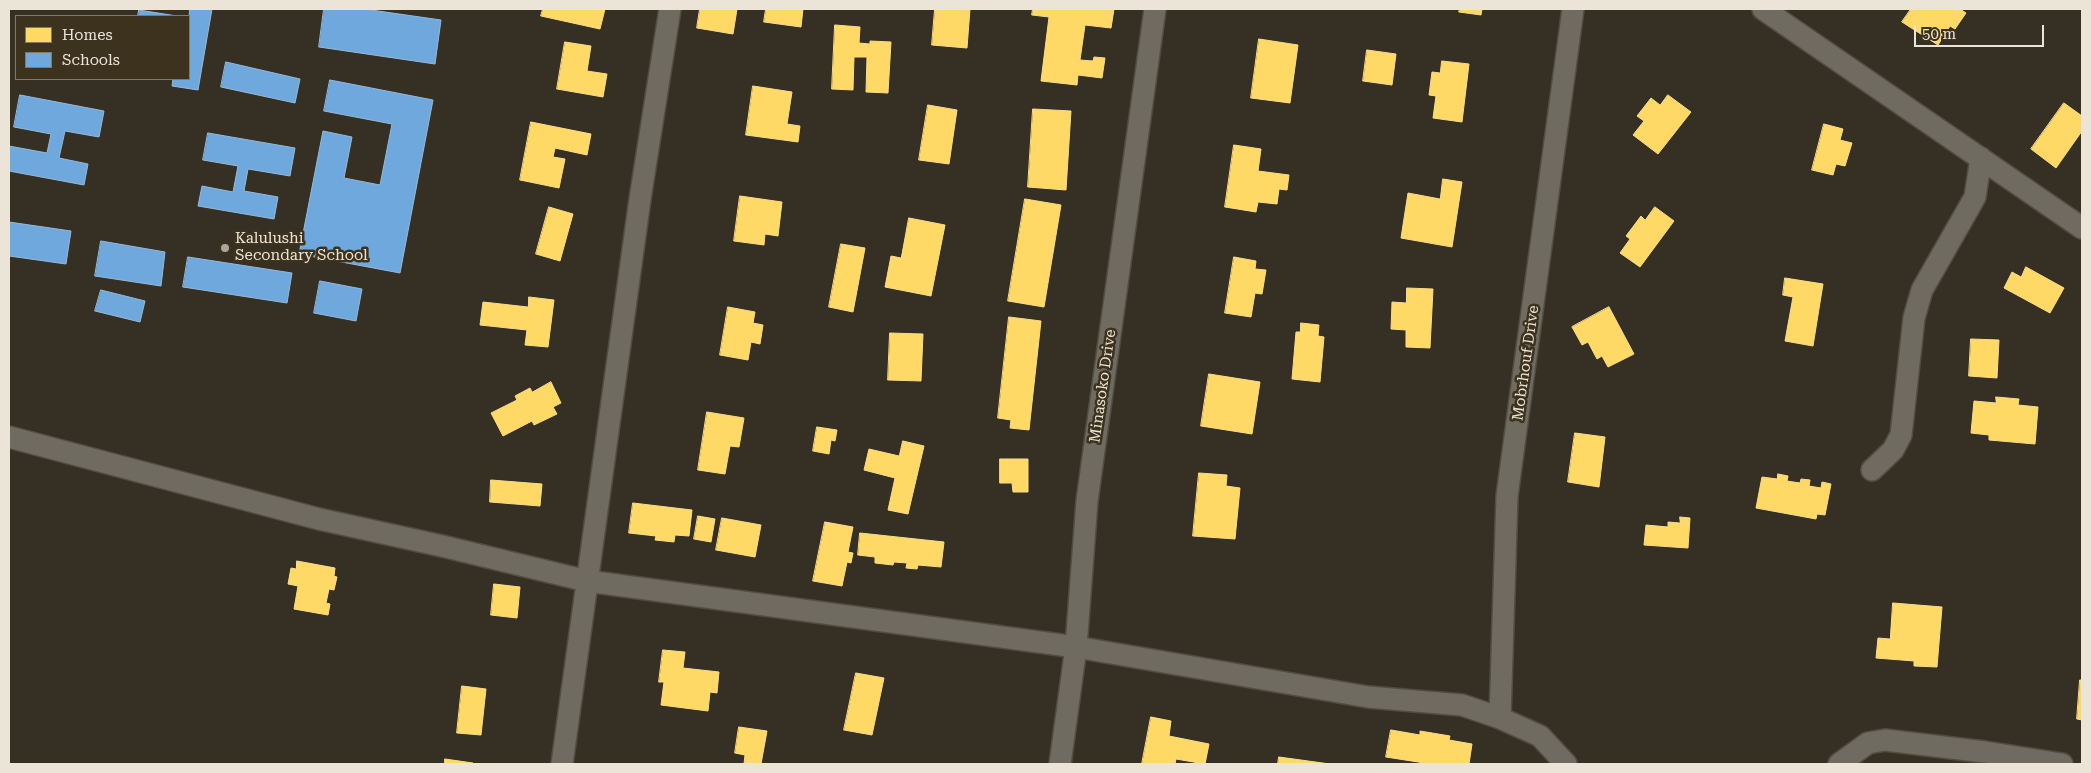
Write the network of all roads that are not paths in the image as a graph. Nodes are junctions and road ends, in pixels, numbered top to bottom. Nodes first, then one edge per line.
1 (670, 9) edge
2 (1155, 9) edge
3 (1573, 9) edge
4 (1763, 9) edge
5 (1981, 158) junction
6 (2082, 228) edge
7 (9, 437) edge
8 (1872, 470) dead end
9 (587, 581) junction
10 (1076, 647) junction
11 (1500, 718) junction
12 (562, 764) edge
13 (1060, 764) edge
14 (1566, 764) edge
15 (1839, 764) edge
16 (2062, 764) edge

1 - 9 street
2 - 10 street, Minasoko Drive
3 - 11 street, Mobrhouf Drive
4 - 5 street
5 - 6 street
5 - 8 street
7 - 9 street
9 - 10 street
9 - 12 street
10 - 11 street
10 - 13 street, Minasoko Drive
11 - 14 street
15 - 16 street

